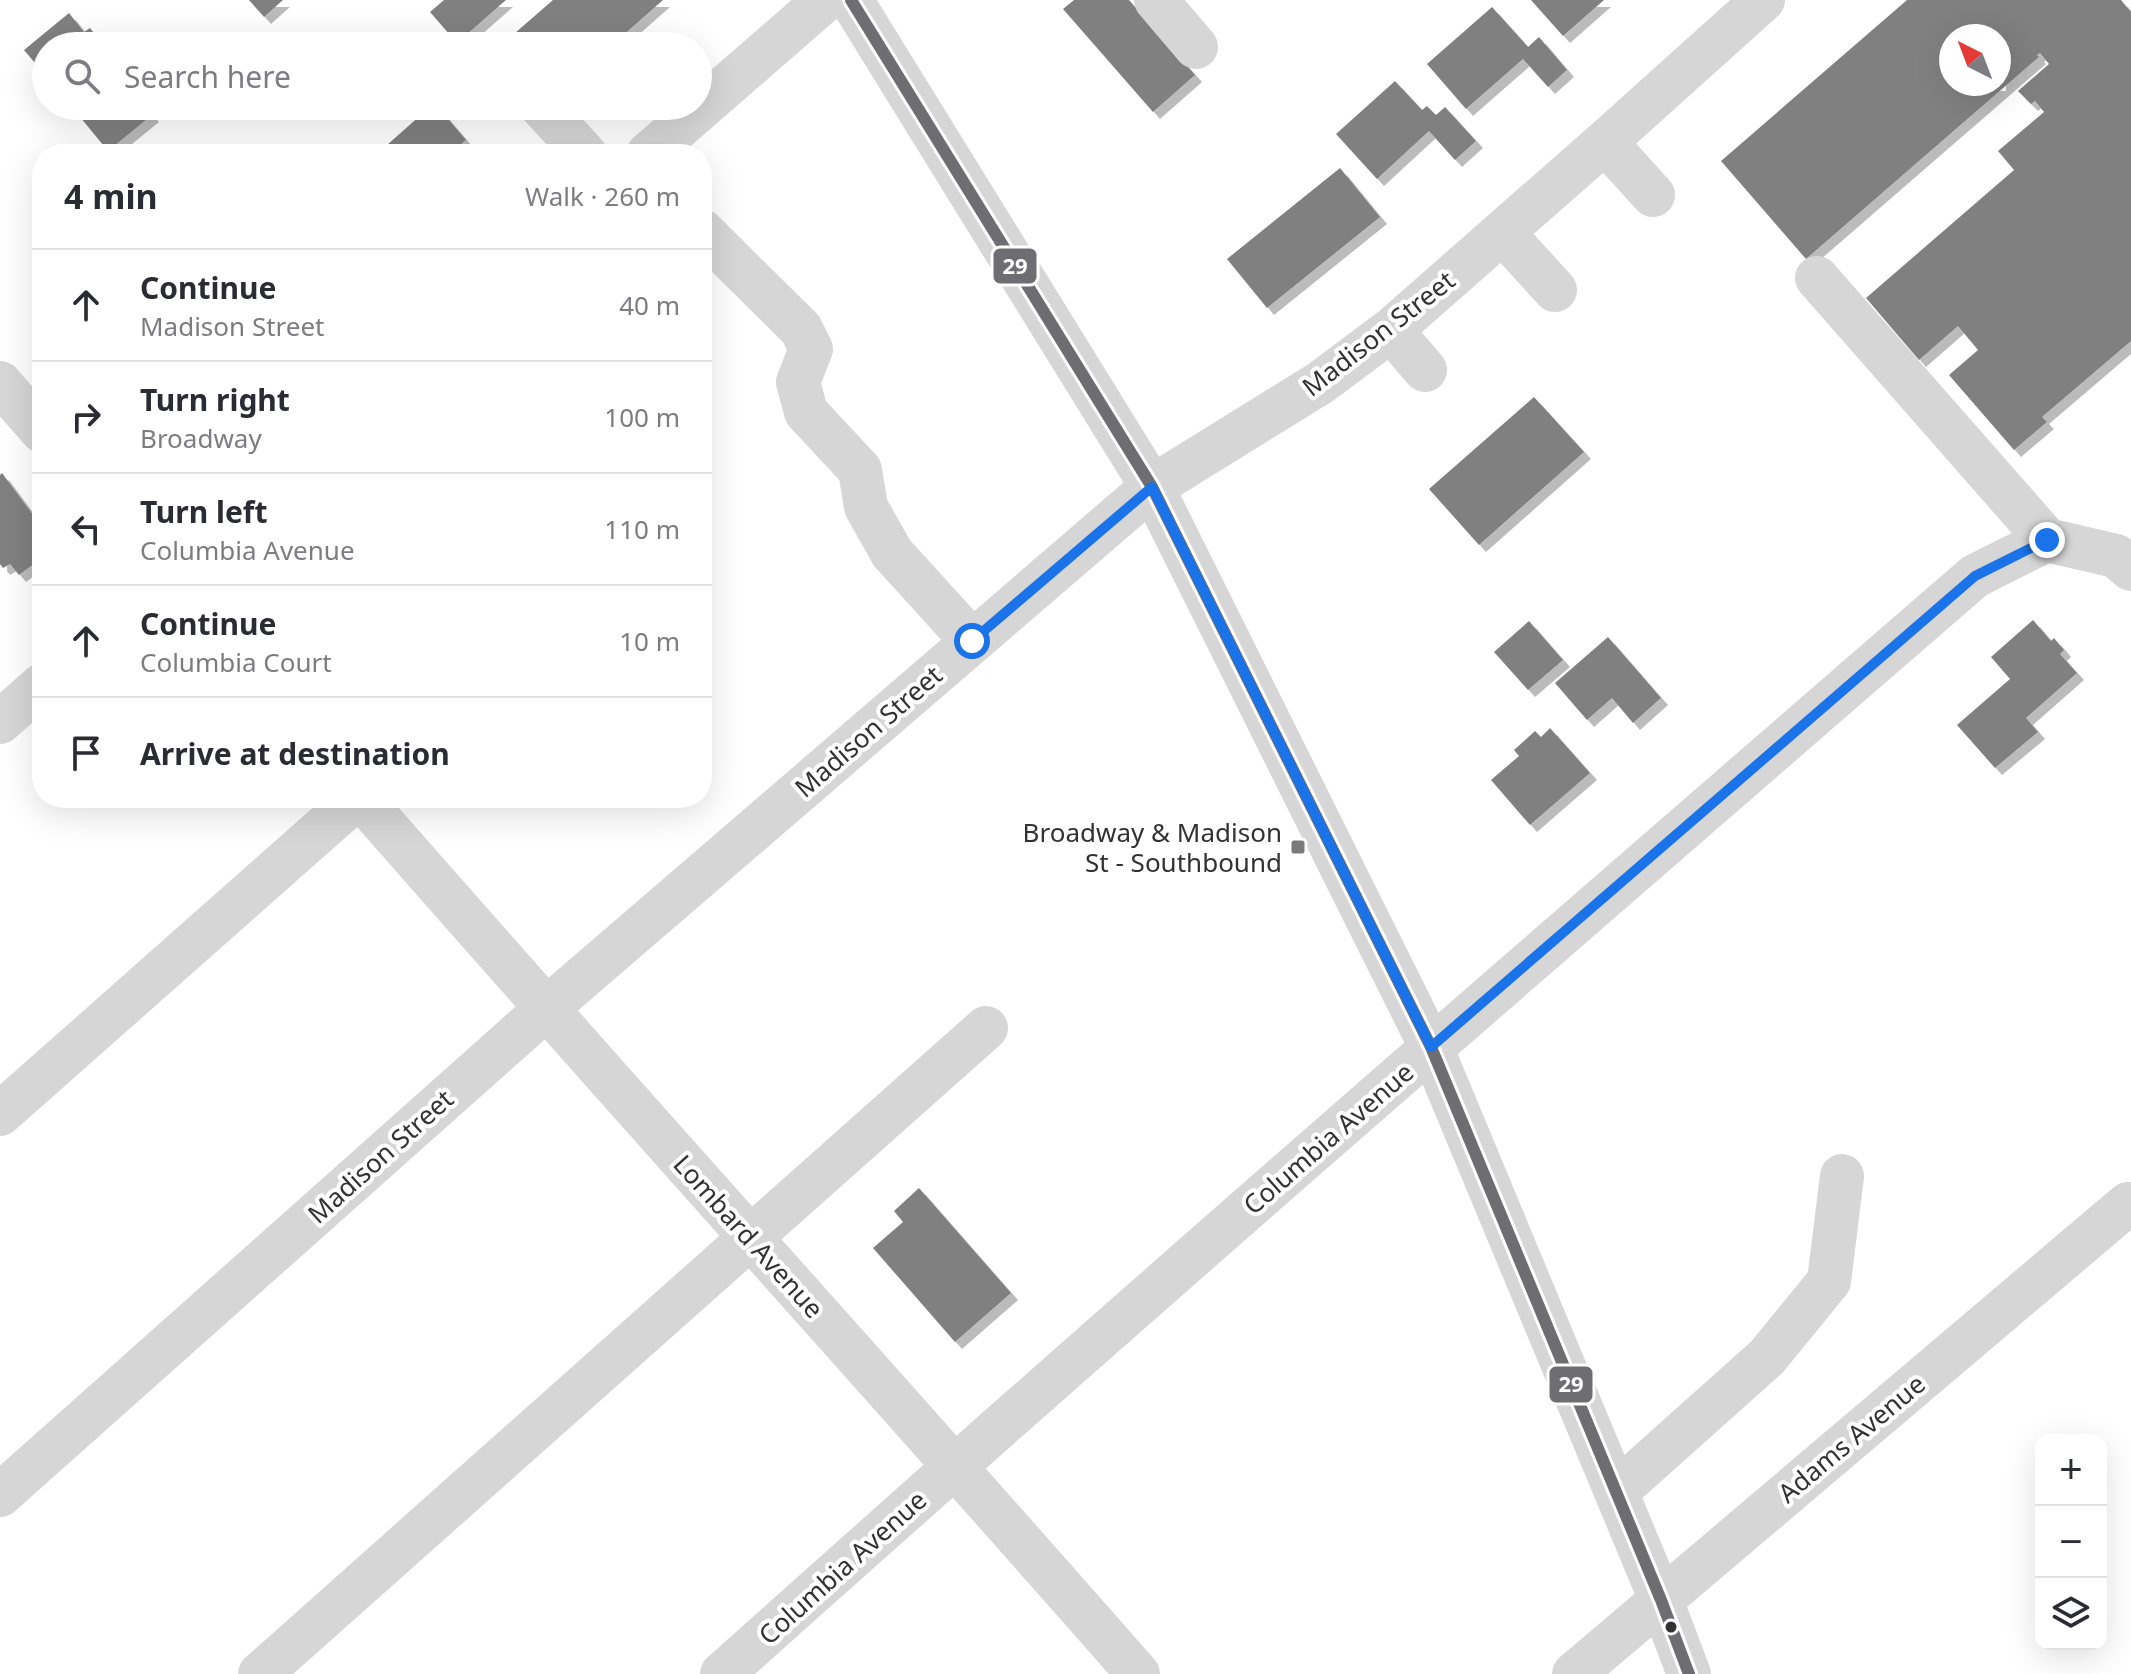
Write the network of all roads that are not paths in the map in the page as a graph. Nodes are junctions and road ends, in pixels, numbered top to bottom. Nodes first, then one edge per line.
1 (825, 0) edge
2 (851, 0) edge
3 (1156, 0) edge
4 (1763, 0) edge
5 (1196, 47) dead end
6 (712, 98) edge
7 (554, 120) edge
8 (687, 120) edge
9 (1605, 142) junction
10 (576, 144) edge
11 (659, 144) edge
12 (1653, 195) dead end
13 (1503, 233) junction
14 (712, 241) edge
15 (1817, 278) dead end
16 (1555, 290) dead end
17 (1391, 330) junction
18 (1425, 370) dead end
19 (0, 383) edge
20 (32, 420) edge
21 (1152, 487) junction
22 (2047, 540) junction
23 (2131, 569) edge
24 (972, 641) junction
25 (32, 694) edge
26 (0, 722) edge
27 (348, 808) edge
28 (368, 808) edge
29 (546, 1009) junction
30 (986, 1028) dead end
31 (1431, 1047) junction
32 (0, 1114) edge
33 (1842, 1176) dead end
34 (2128, 1204) dead end
35 (749, 1237) junction
36 (955, 1465) junction
37 (1616, 1492) junction
38 (0, 1495) edge
39 (1661, 1600) junction
40 (260, 1674) edge
41 (722, 1674) edge
42 (1136, 1674) edge
43 (1574, 1674) edge
44 (1689, 1674) edge

1 - 6 street
2 - 21 street
3 - 5 street
4 - 9 street, Madison Street
7 - 10 street
8 - 11 street
9 - 12 street
9 - 13 street, Madison Street
13 - 16 street
13 - 17 street, Madison Street
14 - 24 street
15 - 22 street
17 - 18 street
17 - 21 street, Madison Street
19 - 20 street
21 - 24 street, Madison Street
21 - 31 street
22 - 23 street
22 - 31 street, Columbia Avenue
24 - 29 street, Madison Street
25 - 26 street
27 - 32 street
28 - 29 street, Lombard Avenue
29 - 35 street, Lombard Avenue
29 - 38 street, Madison Street
30 - 35 street
31 - 36 street, Columbia Avenue
31 - 37 street
33 - 37 street
34 - 39 street, Adams Avenue
35 - 36 street, Lombard Avenue
35 - 40 street
36 - 41 street, Columbia Avenue
36 - 42 street, Lombard Avenue
37 - 39 street
39 - 43 street, Adams Avenue
39 - 44 street

